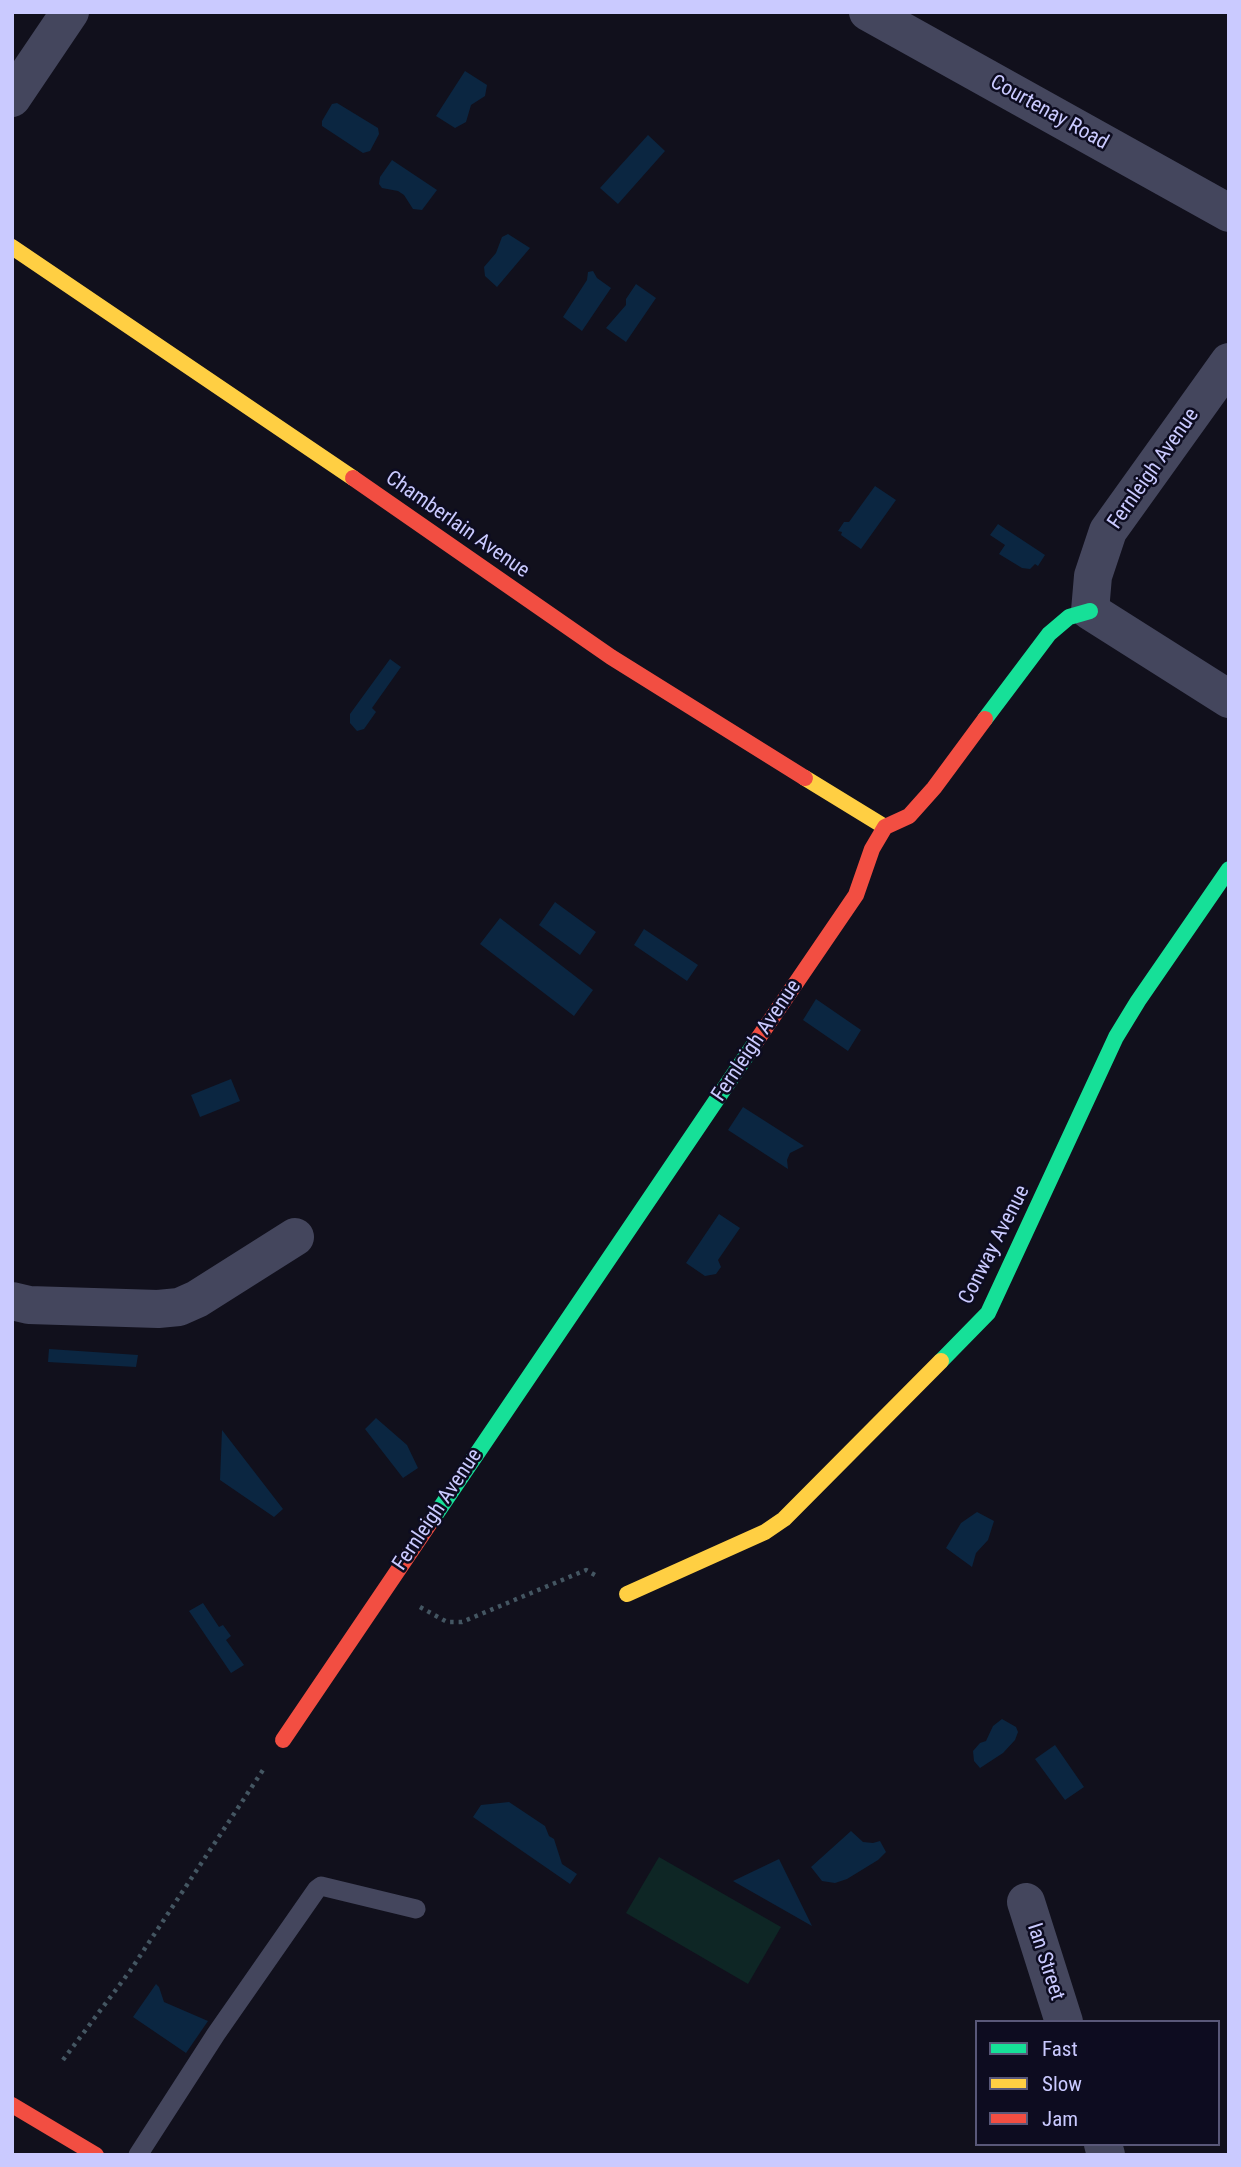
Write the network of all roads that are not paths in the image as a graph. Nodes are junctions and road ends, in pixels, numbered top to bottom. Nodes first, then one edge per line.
1 (70, 12) edge
2 (868, 12) edge
3 (12, 98) edge
4 (1229, 213) edge
5 (12, 247) edge
6 (1229, 362) edge
7 (1090, 611) junction
8 (1229, 699) edge
9 (885, 827) junction
10 (1229, 869) edge
11 (295, 1237) dead end
12 (12, 1301) edge
13 (627, 1594) road end
14 (283, 1740) road end
15 (1026, 1902) dead end
16 (416, 1909) dead end
17 (1063, 2020) edge
18 (12, 2105) edge
19 (96, 2155) edge
20 (138, 2155) edge

1 - 3 street
2 - 4 street, Courtenay Road
5 - 9 street, Chamberlain Avenue
6 - 7 street, Fernleigh Avenue
7 - 8 street
7 - 9 street
9 - 14 street, Fernleigh Avenue
10 - 13 street, Conway Avenue
11 - 12 street
15 - 17 street, Ian Street
16 - 20 lane
18 - 19 street

